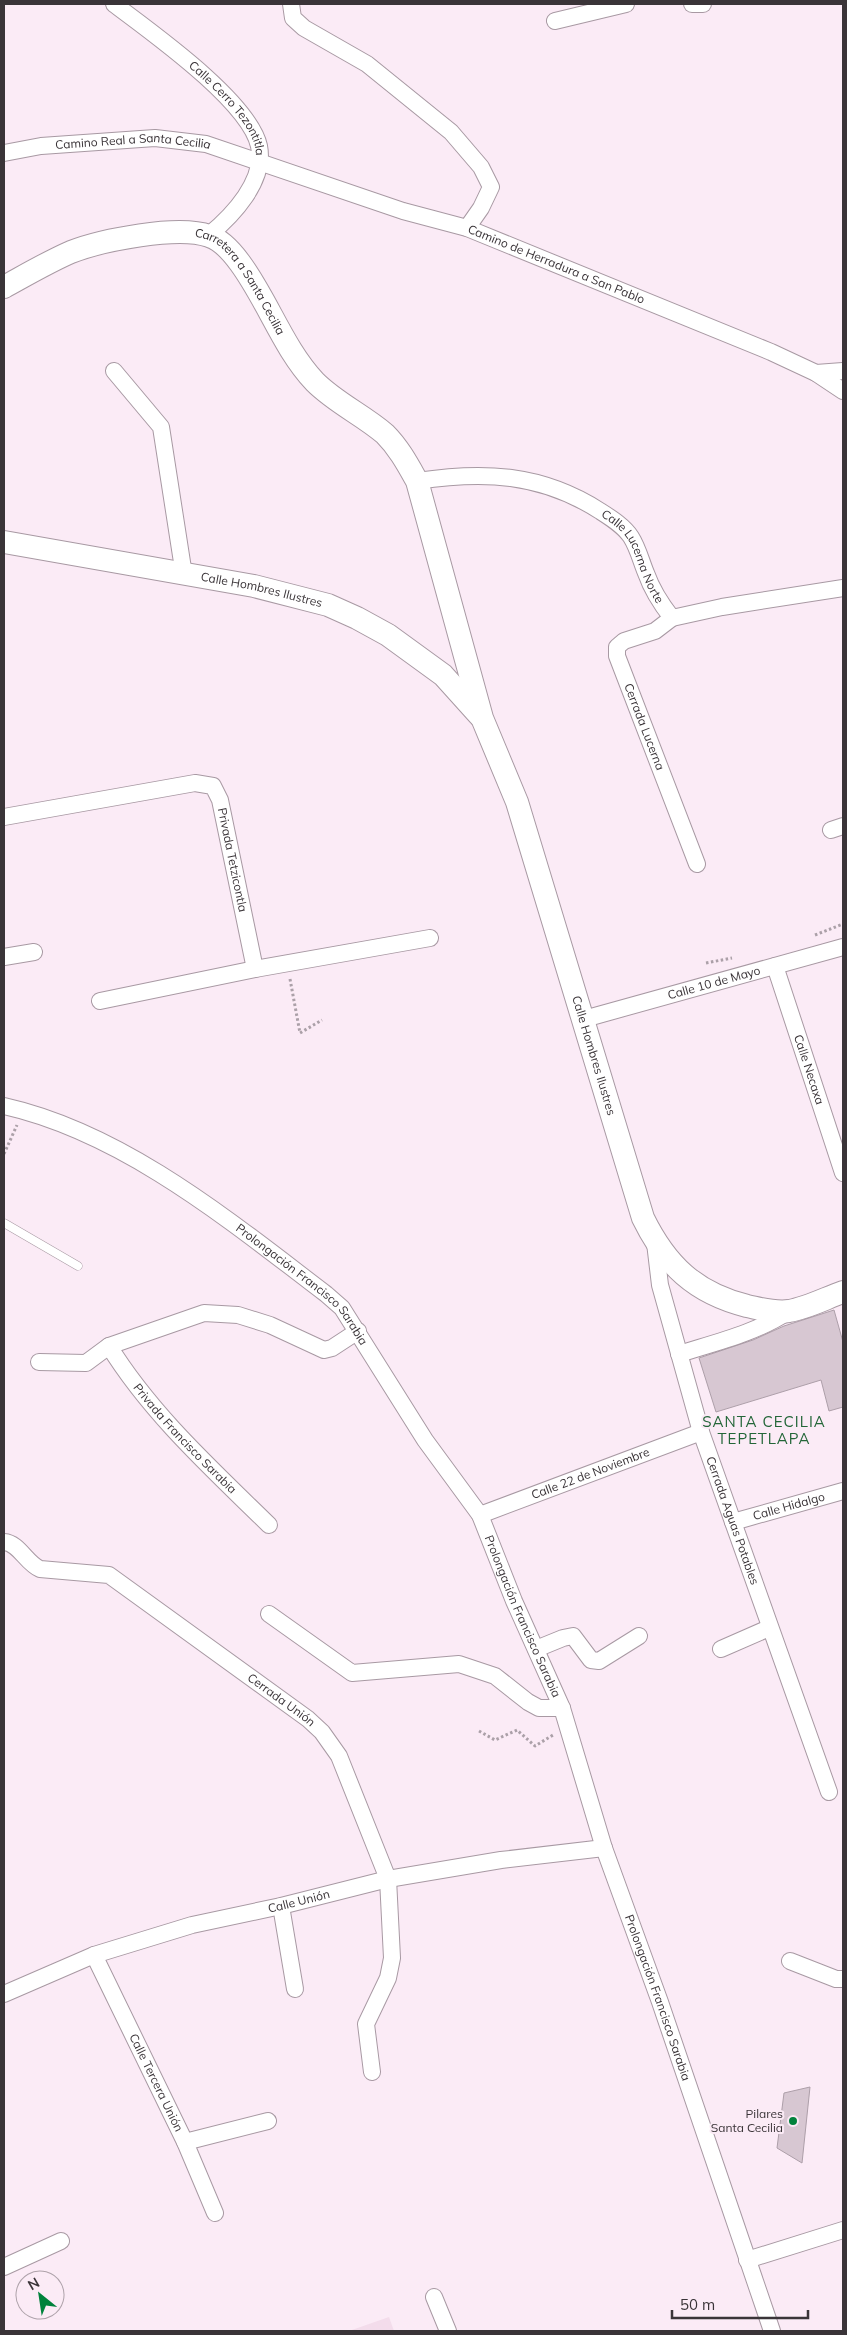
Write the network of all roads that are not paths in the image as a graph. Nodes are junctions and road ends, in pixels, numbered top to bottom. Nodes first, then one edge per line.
1 (114, 4) edge
2 (291, 4) edge
3 (626, 4) edge
4 (692, 4) edge
5 (704, 4) edge
6 (555, 21) dead end
7 (4, 153) edge
8 (259, 164) junction
9 (467, 228) junction
10 (209, 235) junction
11 (4, 287) edge
12 (114, 370) dead end
13 (843, 371) edge
14 (816, 373) junction
15 (843, 390) edge
16 (417, 481) junction
17 (4, 542) edge
18 (184, 575) junction
19 (843, 588) edge
20 (672, 618) junction
21 (482, 718) junction
22 (4, 817) edge
23 (698, 864) dead end
24 (430, 938) dead end
25 (843, 946) edge
26 (34, 952) dead end
27 (4, 957) edge
28 (775, 966) junction
29 (255, 969) junction
30 (100, 1002) dead end
31 (584, 1019) junction
32 (4, 1106) edge
33 (843, 1173) edge
34 (4, 1222) edge
35 (655, 1243) junction
36 (78, 1266) dead end
37 (843, 1292) edge
38 (789, 1311) junction
39 (358, 1331) junction
40 (109, 1346) junction
41 (679, 1354) junction
42 (39, 1362) dead end
43 (701, 1432) junction
44 (843, 1491) edge
45 (480, 1515) junction
46 (733, 1522) junction
47 (269, 1525) dead end
48 (4, 1542) edge
49 (268, 1614) dead end
50 (769, 1628) junction
51 (639, 1636) dead end
52 (536, 1649) junction
53 (720, 1649) dead end
54 (562, 1708) junction
55 (830, 1792) dead end
56 (604, 1848) junction
57 (388, 1878) junction
58 (281, 1906) junction
59 (94, 1956) junction
60 (790, 1961) dead end
61 (843, 1979) edge
62 (295, 1989) dead end
63 (4, 1994) edge
64 (372, 2072) dead end
65 (268, 2121) dead end
66 (186, 2142) junction
67 (215, 2213) dead end
68 (843, 2230) edge
69 (61, 2241) dead end
70 (747, 2260) junction
71 (4, 2267) edge
72 (434, 2297) dead end
73 (448, 2331) edge
74 (772, 2331) edge

1 - 8 street, Calle Cerro Tezontitla
2 - 9 street
3 - 6 street
4 - 5 street
7 - 8 street, Camino Real a Santa Cecilia
8 - 9 street, Camino de Herradura a San Pablo
8 - 10 street, Calle Cerro Tezontitla
9 - 14 street, Camino de Herradura a San Pablo
10 - 11 main road, Carretera a Santa Cecilia
10 - 16 main road, Carretera a Santa Cecilia
12 - 18 street
13 - 14 street
14 - 15 street, Camino de Herradura a San Pablo
16 - 20 street, Calle Lucerna Norte
16 - 21 main road, Calle Hombres Ilustres
17 - 18 main road, Calle Hombres Ilustres
18 - 21 main road, Calle Hombres Ilustres
19 - 20 street, Calle Lucerna Norte
20 - 23 street, Cerrada Lucerna
21 - 31 main road, Calle Hombres Ilustres
22 - 29 street, Privada Tetzicontla
24 - 29 street
25 - 28 street, Calle 10 de Mayo
26 - 27 street
28 - 31 street, Calle 10 de Mayo
28 - 33 street, Calle Necaxa
29 - 30 street
31 - 35 main road, Calle Hombres Ilustres
32 - 39 street, Prolongación Francisco Sarabia
34 - 36 lane
35 - 38 main road, Calle Hombres Ilustres
35 - 41 street, Cerrada Aguas Potables
37 - 38 main road, Calle Hombres Ilustres
38 - 41 street, Calle Hombres Ilustres
39 - 40 street
39 - 45 street, Prolongación Francisco Sarabia
40 - 42 street
40 - 47 street, Privada Francisco Sarabia
41 - 43 street, Cerrada Aguas Potables
43 - 45 street, Calle 22 de Noviembre
43 - 46 street, Cerrada Aguas Potables
44 - 46 street, Calle Hidalgo
45 - 52 street, Prolongación Francisco Sarabia
46 - 50 street, Cerrada Aguas Potables
48 - 57 street, Cerrada Unión
49 - 54 street
50 - 53 street
50 - 55 street, Cerrada Aguas Potables
51 - 52 street
52 - 54 street, Prolongación Francisco Sarabia
54 - 56 street, Prolongación Francisco Sarabia
56 - 57 street, Calle Unión
56 - 70 street, Prolongación Francisco Sarabia
57 - 58 street, Calle Unión
57 - 64 street, Cerrada Unión
58 - 59 street, Calle Unión
58 - 62 street
59 - 63 street, Calle Unión
59 - 66 street, Calle Tercera Unión
60 - 61 street
65 - 66 street
66 - 67 street, Calle Tercera Unión
68 - 70 street
69 - 71 street
70 - 74 street, Prolongación Francisco Sarabia
72 - 73 street

